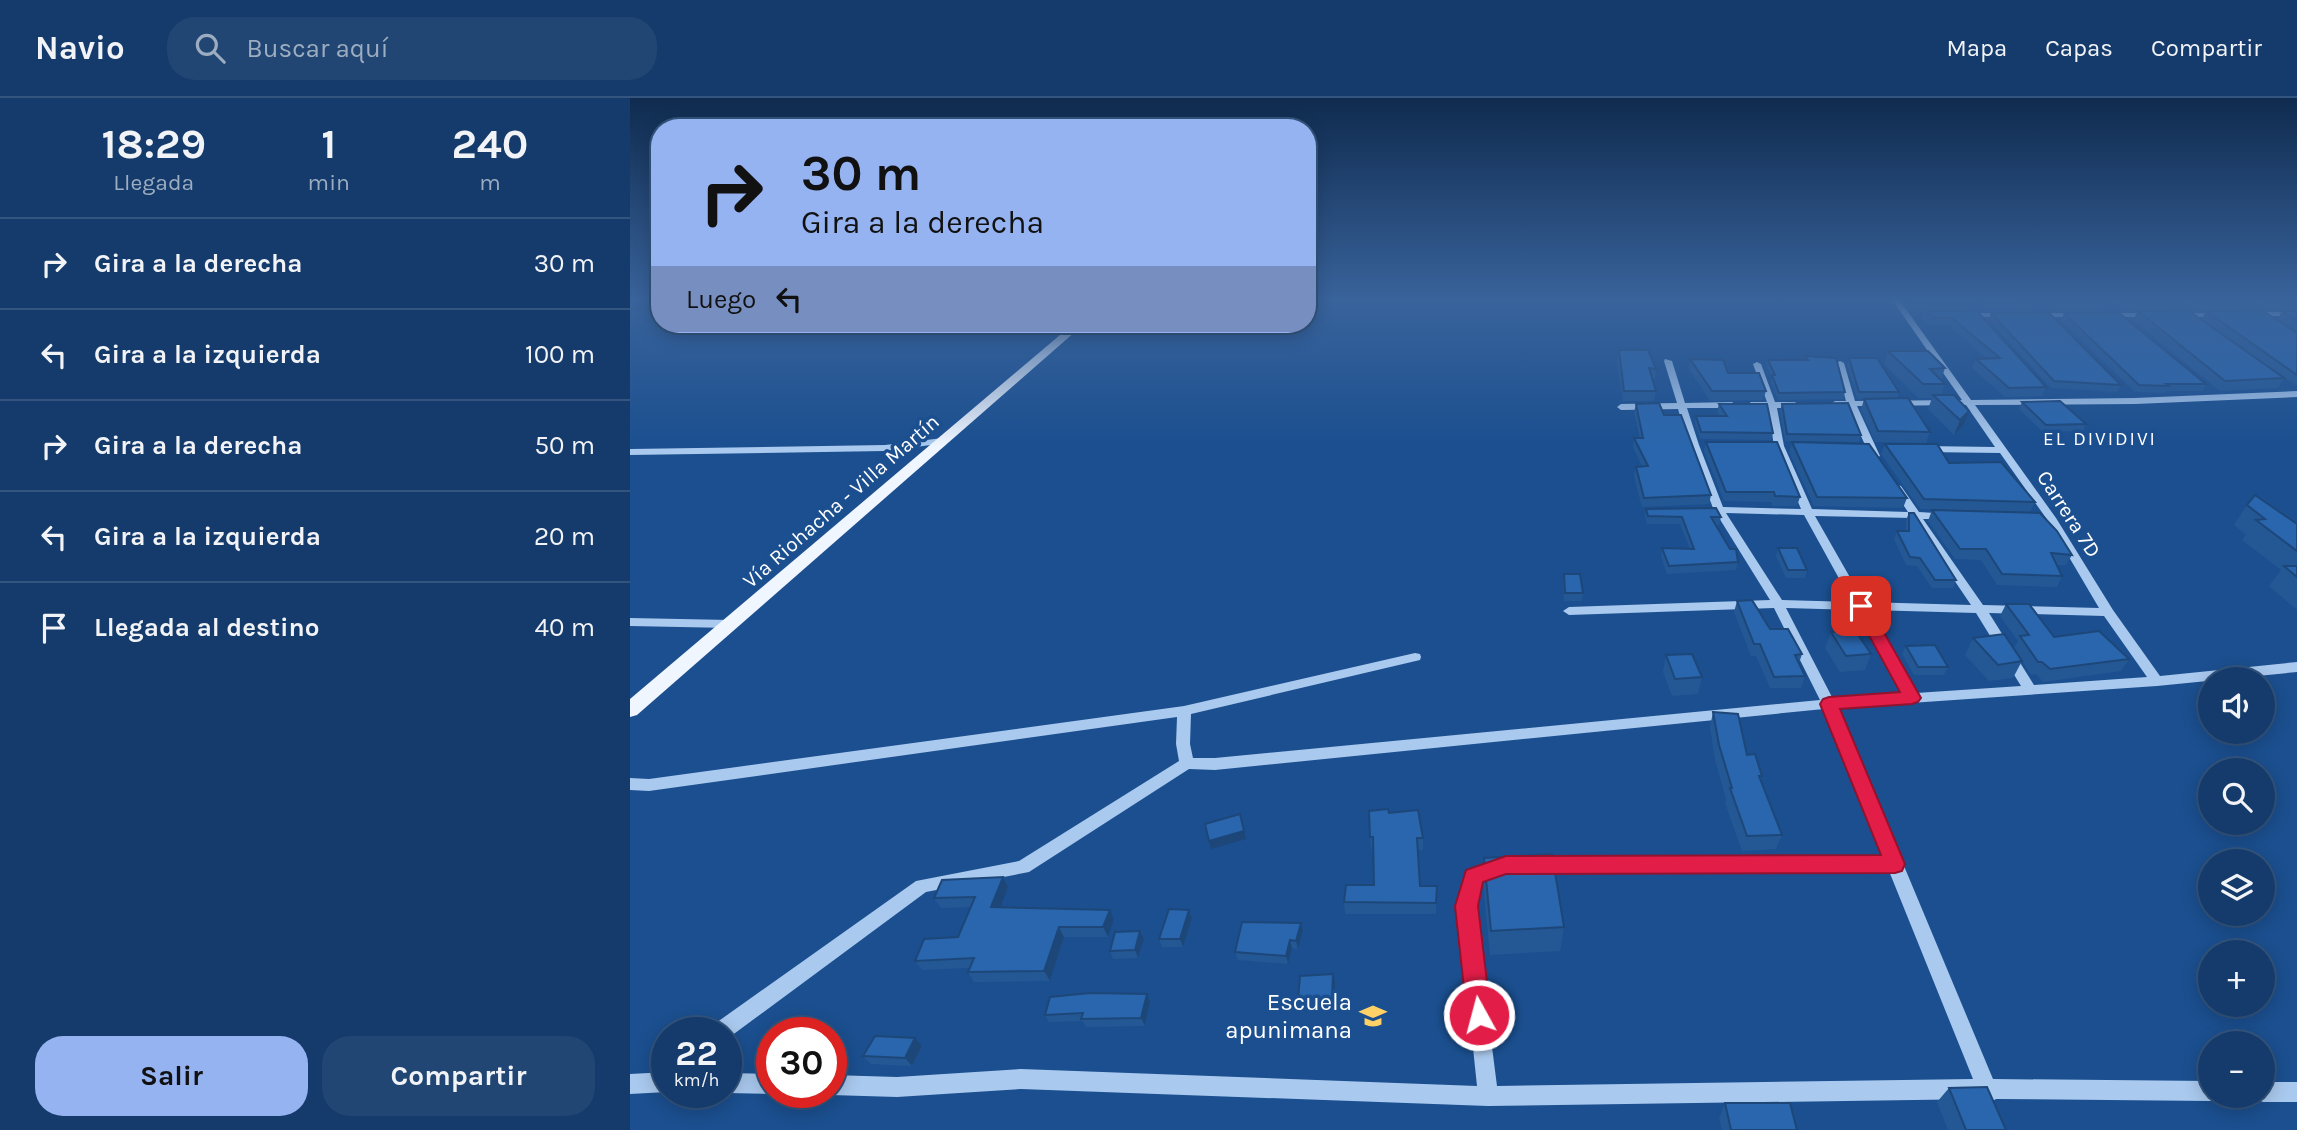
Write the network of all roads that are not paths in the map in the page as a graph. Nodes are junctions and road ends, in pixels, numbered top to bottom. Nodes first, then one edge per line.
1 (1050, 349) edge
2 (1935, 349) edge
3 (1668, 361) dead end
4 (1840, 363) edge
5 (1757, 364) dead end
6 (2286, 386) edge
7 (2210, 390) dead end
8 (2125, 391) dead end
9 (2045, 392) edge
10 (2297, 394) edge
11 (2220, 398) junction
12 (2054, 401) junction
13 (2135, 401) junction
14 (1971, 402) junction
15 (1824, 404) edge
16 (1851, 404) junction
17 (1772, 405) junction
18 (1811, 405) edge
19 (1683, 406) junction
20 (1621, 407) dead end
21 (943, 441) junction
22 (1773, 446) junction
23 (1792, 446) edge
24 (1857, 447) edge
25 (1870, 447) junction
26 (1883, 448) edge
27 (1910, 448) edge
28 (2004, 450) junction
29 (630, 452) edge
30 (1885, 470) edge
31 (1893, 481) edge
32 (1713, 510) junction
33 (1808, 513) junction
34 (1916, 516) junction
35 (1957, 516) edge
36 (2038, 518) edge
37 (2051, 518) junction
38 (1778, 604) junction
39 (1861, 606) junction
40 (1980, 609) junction
41 (1569, 611) dead end
42 (2108, 612) junction
43 (630, 622) edge
44 (730, 624) junction
45 (1415, 657) dead end
46 (2297, 667) edge
47 (2157, 681) junction
48 (2031, 690) junction
49 (1912, 698) junction
50 (1829, 704) junction
51 (630, 710) edge
52 (1184, 711) junction
53 (1187, 763) junction
54 (630, 784) edge
55 (1895, 864) junction
56 (741, 1017) edge
57 (651, 1080) edge
58 (630, 1084) edge
59 (847, 1085) edge
60 (1987, 1088) junction
61 (2198, 1091) edge
62 (2275, 1092) edge
63 (2297, 1092) edge
64 (1488, 1096) junction
65 (1994, 1109) edge

1 - 21 main road, Vía Riohacha - Villa Martín
2 - 14 street, Carrera 7D
3 - 19 street
4 - 16 street
5 - 17 street
6 - 10 street
7 - 11 street
8 - 13 street
9 - 12 street
10 - 11 street
11 - 13 street
12 - 13 street
12 - 14 street
14 - 16 street
14 - 28 street, Carrera 7D
15 - 16 street
16 - 25 street
17 - 18 street
17 - 19 street
17 - 22 street
19 - 20 street
19 - 32 street
21 - 29 street
21 - 44 main road, Vía Riohacha - Villa Martín
22 - 23 street
22 - 33 street
24 - 25 street
25 - 26 street
25 - 30 street
27 - 28 street
28 - 37 street, Carrera 7D
31 - 34 street
32 - 33 street
32 - 38 street
33 - 34 street
33 - 39 street
34 - 35 street
34 - 40 street
36 - 37 street
37 - 42 street, Carrera 7D
38 - 39 street
38 - 41 street
38 - 50 street
39 - 40 street
39 - 49 street
40 - 42 street
40 - 48 street
42 - 47 street, Carrera 7D
43 - 44 street
44 - 51 main road, Vía Riohacha - Villa Martín
45 - 52 street
46 - 47 street
47 - 48 street
48 - 49 street
49 - 50 street
50 - 53 street
50 - 55 street
52 - 53 street
52 - 54 street
53 - 56 street
55 - 60 street
55 - 64 street
57 - 58 street
59 - 64 street
60 - 61 street
60 - 64 street
60 - 65 street
62 - 63 street

